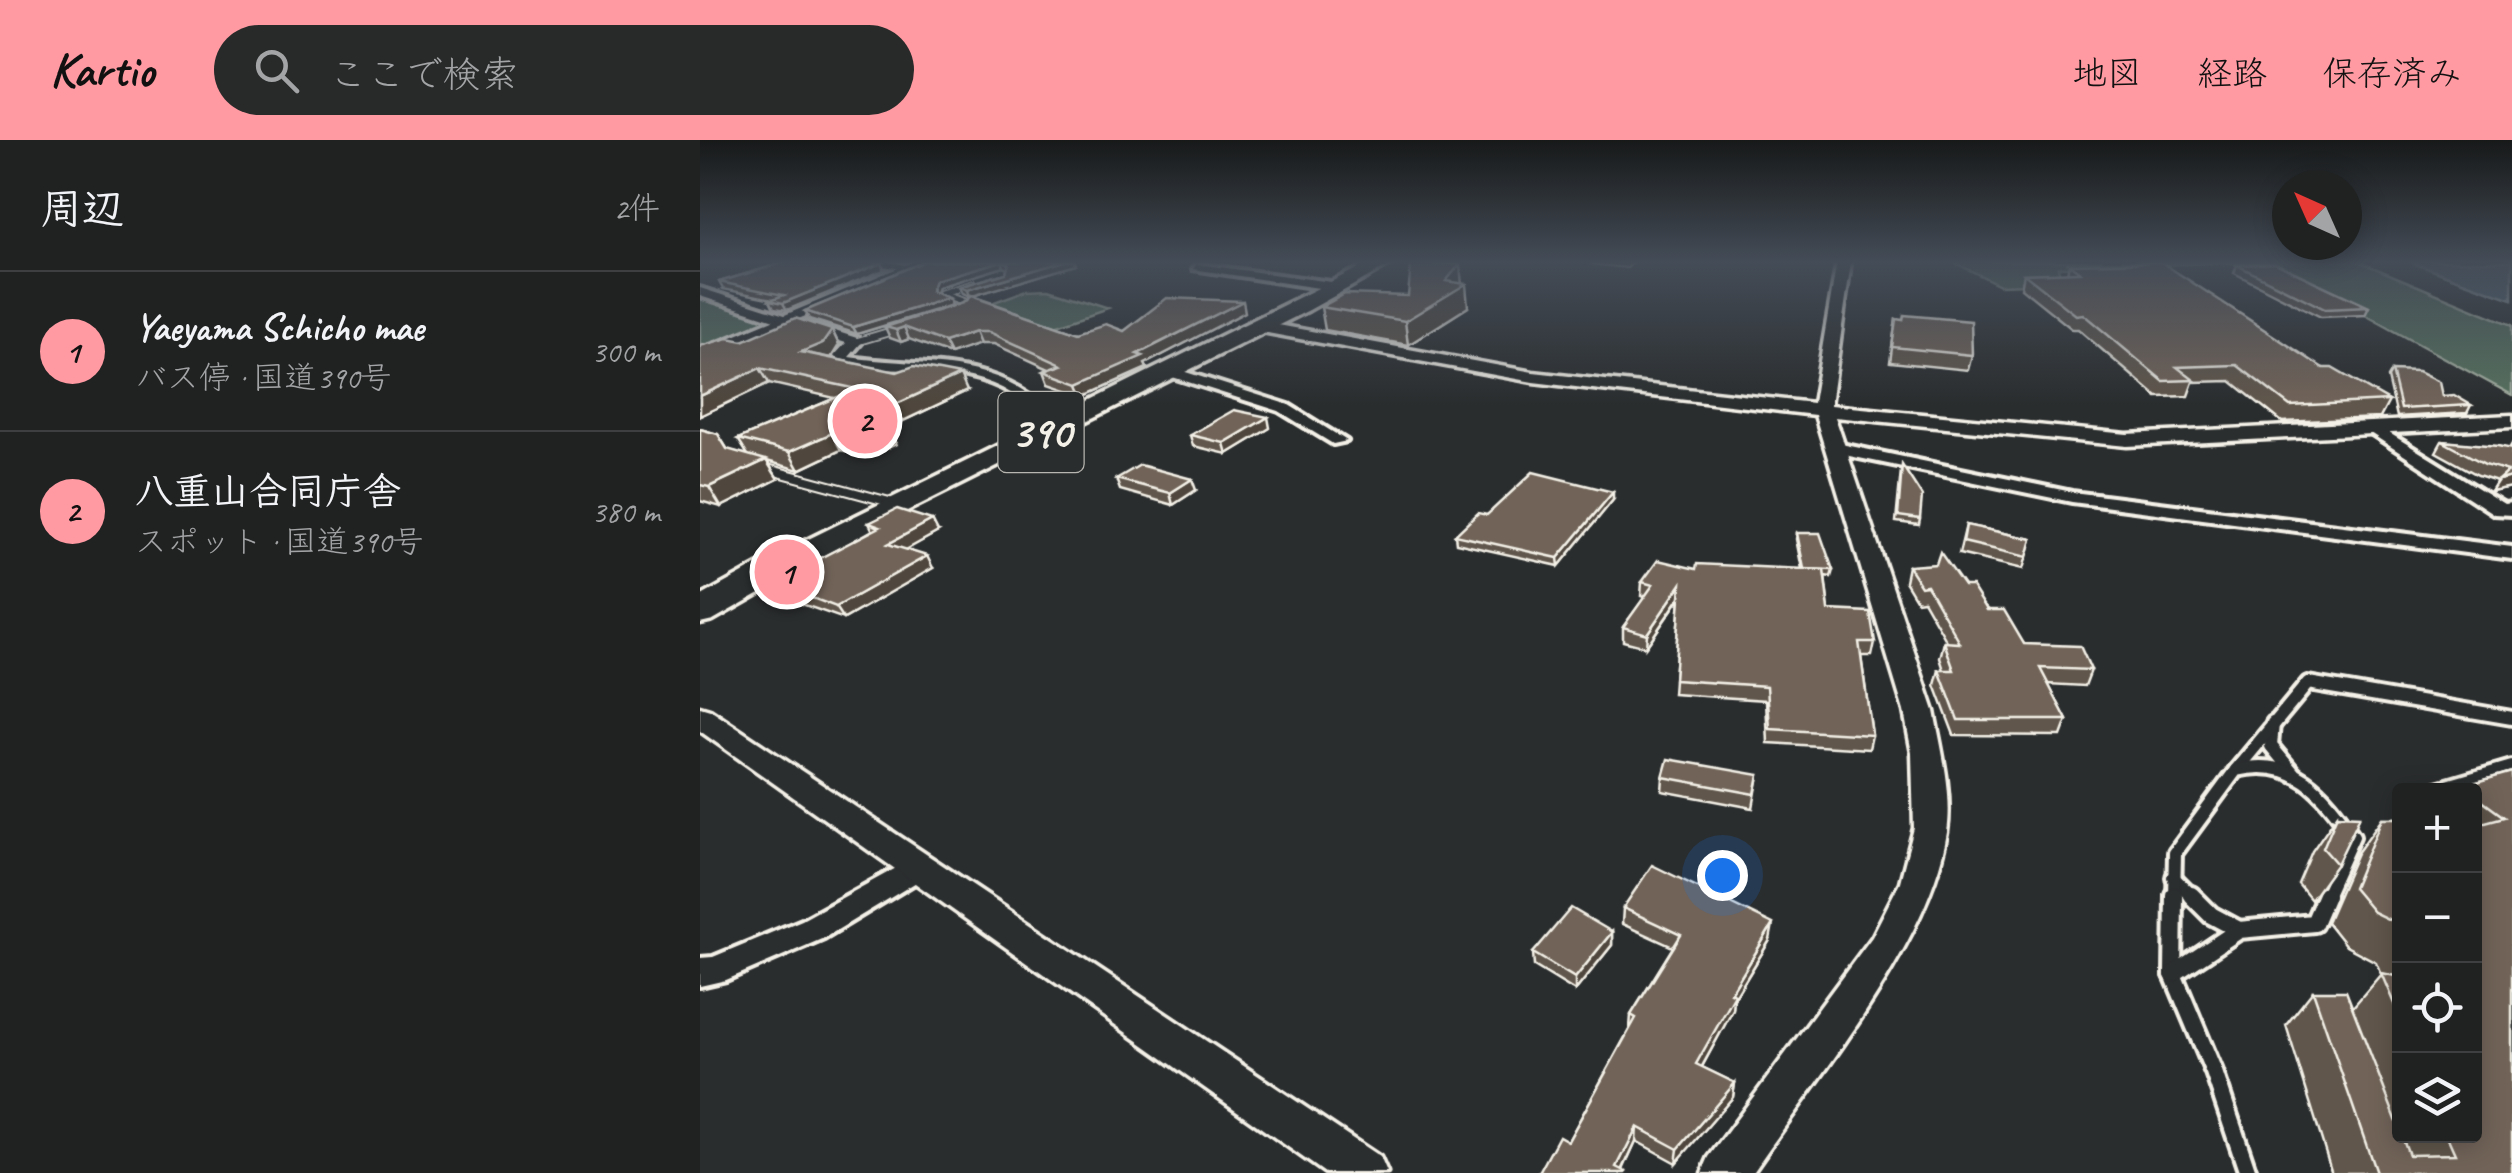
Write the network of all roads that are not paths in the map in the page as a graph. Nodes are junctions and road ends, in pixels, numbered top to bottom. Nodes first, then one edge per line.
1 (752, 309) edge
2 (810, 309) edge
3 (957, 309) edge
4 (1295, 309) edge
5 (1837, 309) edge
6 (950, 312) edge
7 (784, 320) junction
8 (1262, 326) junction
9 (902, 328) edge
10 (855, 342) junction
11 (700, 356) edge
12 (1168, 371) junction
13 (1824, 412) junction
14 (2512, 421) edge
15 (1056, 425) junction
16 (2373, 428) junction
17 (1339, 441) dead end
18 (1836, 448) junction
19 (742, 462) edge
20 (897, 504) junction
21 (2512, 509) edge
22 (2512, 553) edge
23 (700, 612) edge
24 (700, 717) edge
25 (2512, 718) edge
26 (2273, 724) junction
27 (2512, 768) edge
28 (2236, 770) junction
29 (2296, 776) junction
30 (2459, 783) edge
31 (918, 867) junction
32 (2173, 876) junction
33 (2238, 930) junction
34 (700, 972) edge
35 (2174, 974) junction
36 (1364, 1173) edge
37 (1725, 1173) edge
38 (2248, 1173) edge

1 - 7 street
2 - 7 street
3 - 6 lane
4 - 8 highway, 390
5 - 13 street
7 - 10 street
7 - 11 street
8 - 12 highway, 390
8 - 13 street
9 - 10 lane
10 - 15 street
12 - 15 highway, 390
12 - 17 street
13 - 16 street
13 - 18 street
14 - 16 street
15 - 20 highway, 390
16 - 21 street
18 - 22 street
18 - 37 street
19 - 20 lane
20 - 23 highway, 390
24 - 31 street
25 - 26 lane
26 - 28 lane
26 - 29 lane
27 - 30 lane
28 - 29 lane
28 - 32 lane
29 - 33 lane
31 - 34 street
31 - 36 street
32 - 33 lane
32 - 35 lane
33 - 35 lane
35 - 38 lane

